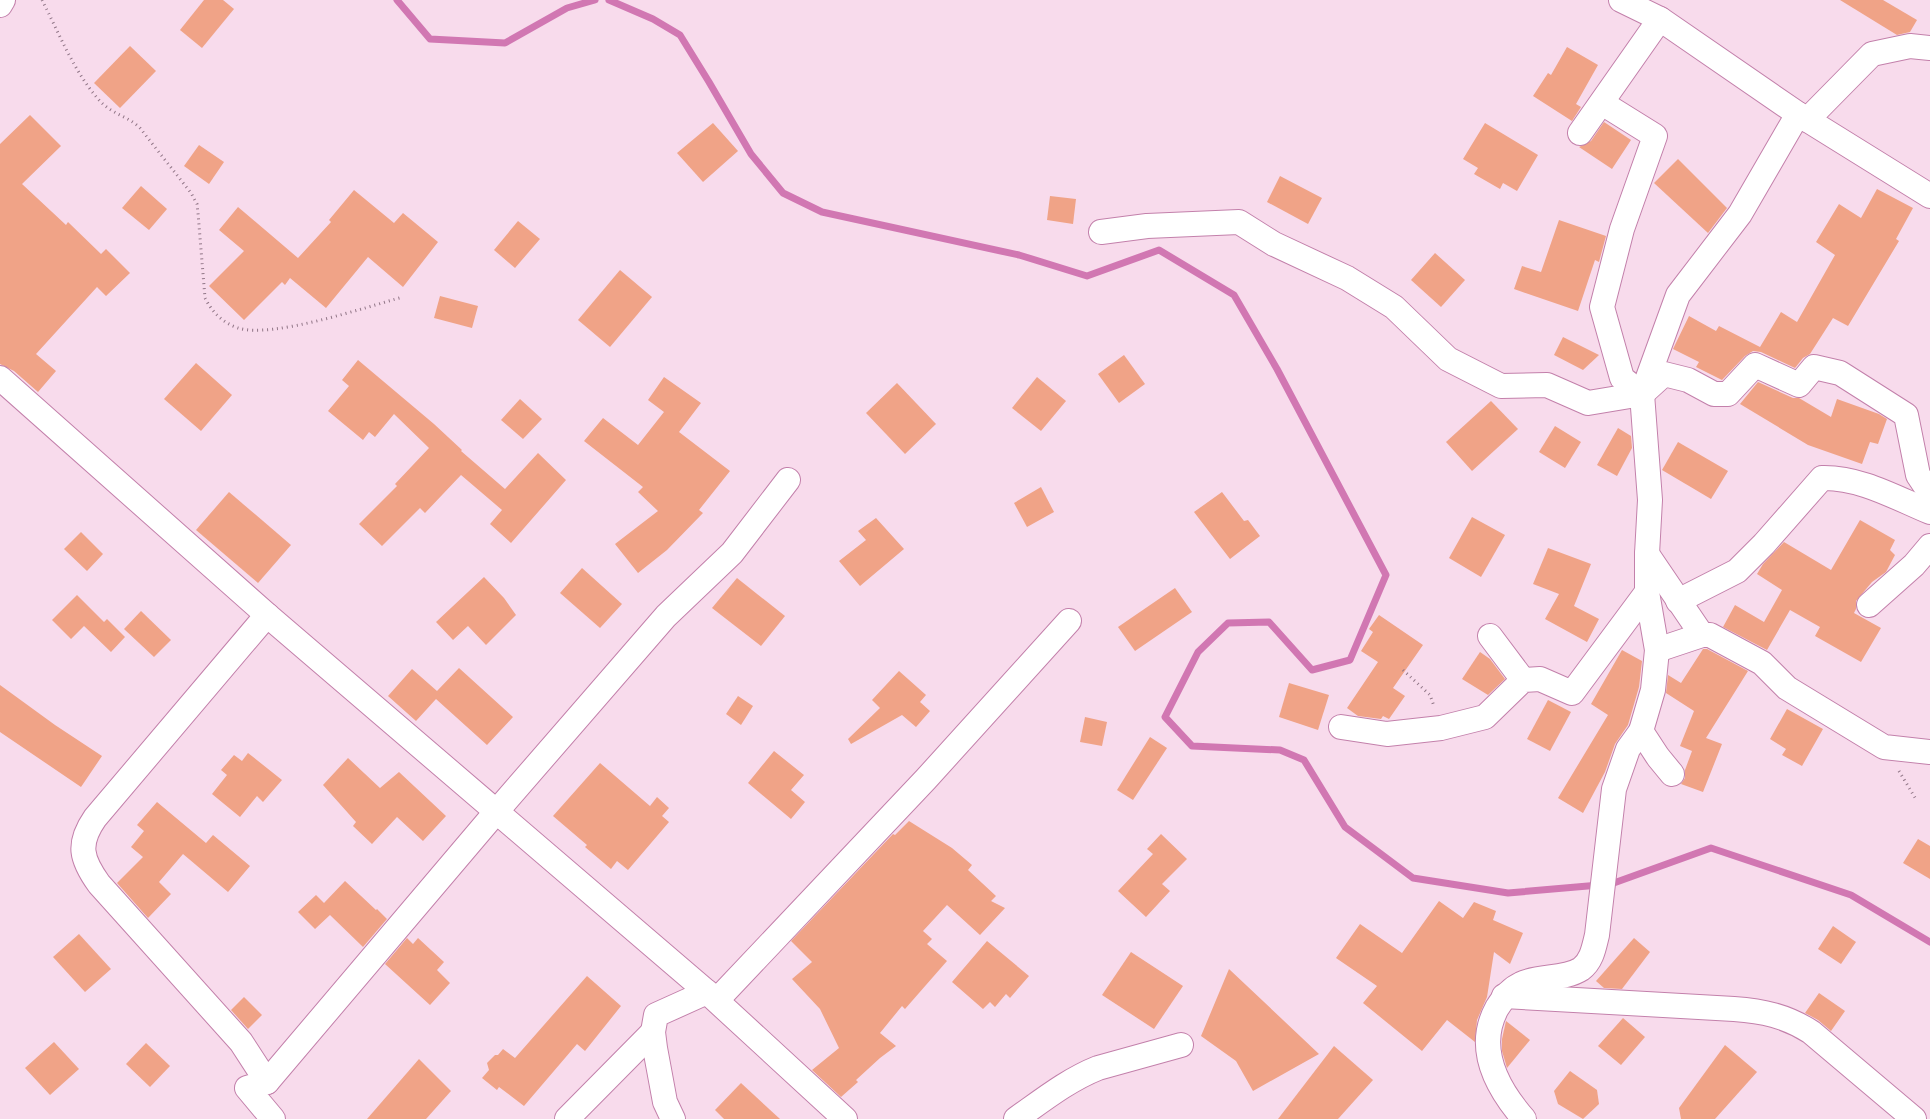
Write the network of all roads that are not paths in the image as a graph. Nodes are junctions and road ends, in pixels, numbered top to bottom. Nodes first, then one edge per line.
1 (3, 0) edge
2 (1621, 0) edge
3 (0, 5) edge
4 (1660, 19) junction
5 (1930, 48) edge
6 (1602, 103) junction
7 (1802, 117) junction
8 (1580, 133) dead end
9 (1930, 196) edge
10 (1101, 232) dead end
11 (0, 378) edge
12 (1642, 394) junction
13 (788, 480) dead end
14 (1930, 492) edge
15 (1930, 512) edge
16 (1930, 546) edge
17 (1647, 554) junction
18 (1647, 592) junction
19 (1678, 600) junction
20 (1870, 606) dead end
21 (267, 615) junction
22 (1070, 622) dead end
23 (1702, 635) junction
24 (1490, 636) dead end
25 (1657, 650) junction
26 (1523, 680) junction
27 (1341, 727) dead end
28 (1641, 731) junction
29 (1930, 752) edge
30 (1672, 774) dead end
31 (496, 812) junction
32 (712, 996) junction
33 (1504, 996) junction
34 (653, 1032) junction
35 (1181, 1045) dead end
36 (267, 1082) junction
37 (273, 1119) edge
38 (567, 1119) edge
39 (673, 1119) edge
40 (845, 1119) edge
41 (1016, 1119) edge
42 (1524, 1119) edge
43 (1914, 1119) edge

1 - 3 street
2 - 4 street
4 - 6 street
4 - 7 street
5 - 7 street
6 - 8 street
6 - 12 street
7 - 9 street
7 - 12 street
10 - 12 street
11 - 21 street
12 - 14 street
12 - 17 street
13 - 31 street
15 - 19 street
16 - 20 street
17 - 18 street
17 - 19 street
18 - 25 street
18 - 26 street
19 - 23 street
21 - 31 street
21 - 36 street
22 - 32 street
23 - 25 street
23 - 29 street
24 - 26 street
25 - 28 street
26 - 27 street
28 - 30 street
28 - 33 street
31 - 32 street
31 - 36 street
32 - 34 street
32 - 40 street
33 - 42 street
33 - 43 street
34 - 38 street
34 - 39 street
35 - 41 street
36 - 37 street

